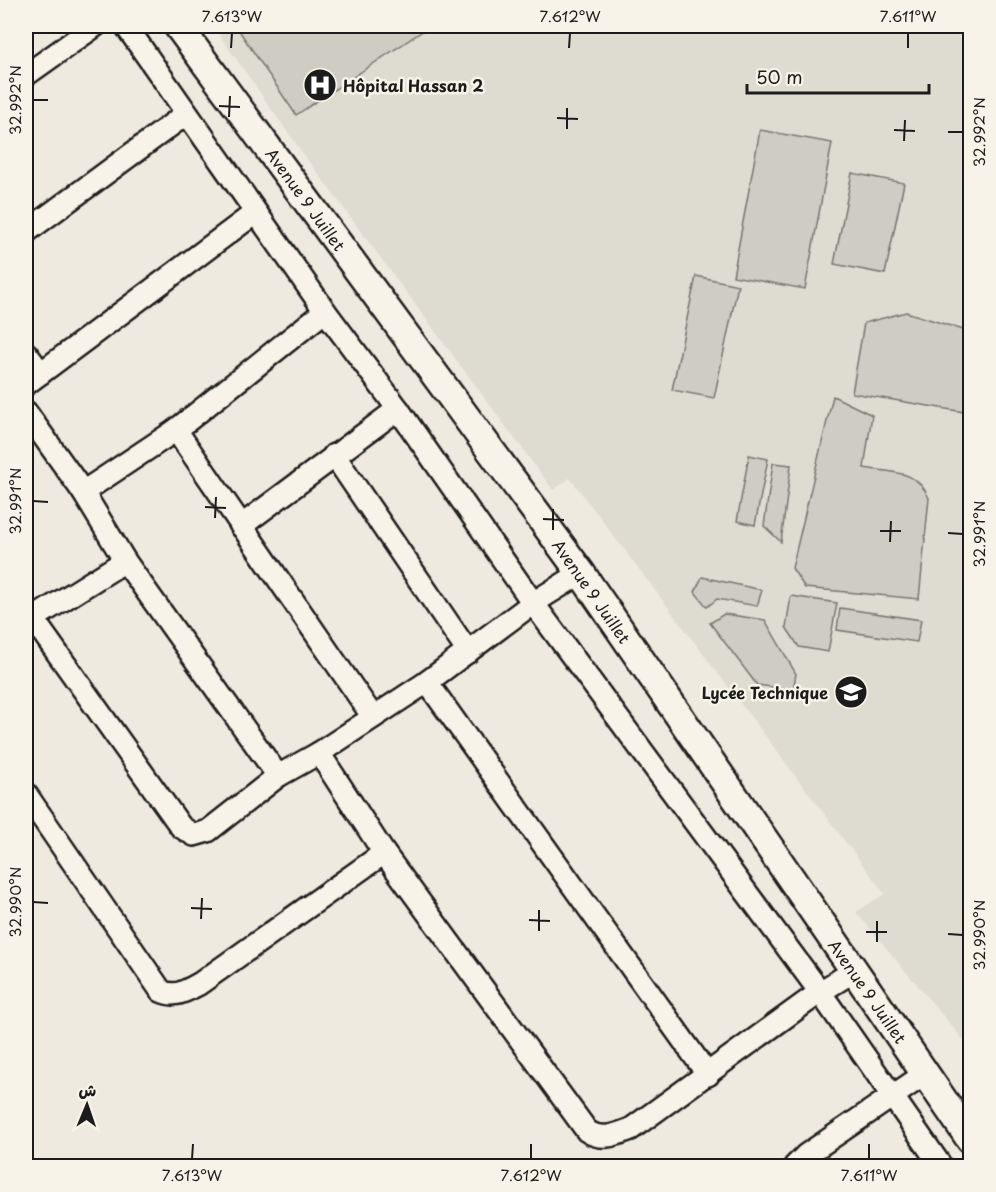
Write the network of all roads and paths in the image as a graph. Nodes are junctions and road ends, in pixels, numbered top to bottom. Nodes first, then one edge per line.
1 (95, 26) edge
2 (126, 26) edge
3 (178, 26) edge
4 (26, 75) edge
5 (186, 114) junction
6 (255, 213) junction
7 (26, 232) edge
8 (325, 311) junction
9 (26, 353) edge
10 (33, 379) edge
11 (398, 409) junction
12 (26, 412) edge
13 (176, 430) junction
14 (334, 455) junction
15 (83, 492) junction
16 (241, 526) junction
17 (125, 561) junction
18 (581, 573) junction
19 (532, 603) junction
20 (28, 617) edge
21 (468, 652) junction
22 (427, 682) junction
23 (373, 717) junction
24 (319, 753) junction
25 (278, 776) junction
26 (26, 794) edge
27 (384, 853) junction
28 (854, 971) junction
29 (820, 992) junction
30 (925, 1074) junction
31 (708, 1075) junction
32 (891, 1096) junction
33 (970, 1139) edge
34 (795, 1167) edge
35 (941, 1167) edge

1 - 4 street
2 - 5 street
3 - 18 street, Avenue 9 Juillet
5 - 6 street
5 - 7 street
6 - 8 street
6 - 10 street
8 - 11 street
8 - 13 street
9 - 10 street
11 - 14 street
11 - 19 street
12 - 15 street
13 - 15 street
13 - 16 street
14 - 16 street
14 - 21 street
15 - 17 street
16 - 23 street
17 - 20 street
17 - 25 street
18 - 19 street
18 - 28 street, Avenue 9 Juillet
19 - 21 street
19 - 29 street
20 - 25 street
21 - 22 street
22 - 23 street
22 - 31 street
23 - 24 street
24 - 25 street
24 - 27 street
26 - 27 street
27 - 31 street
28 - 29 street
28 - 30 street, Avenue 9 Juillet
29 - 31 street
29 - 32 street
30 - 32 street
30 - 33 street, Avenue 9 Juillet
32 - 34 street
32 - 35 street

